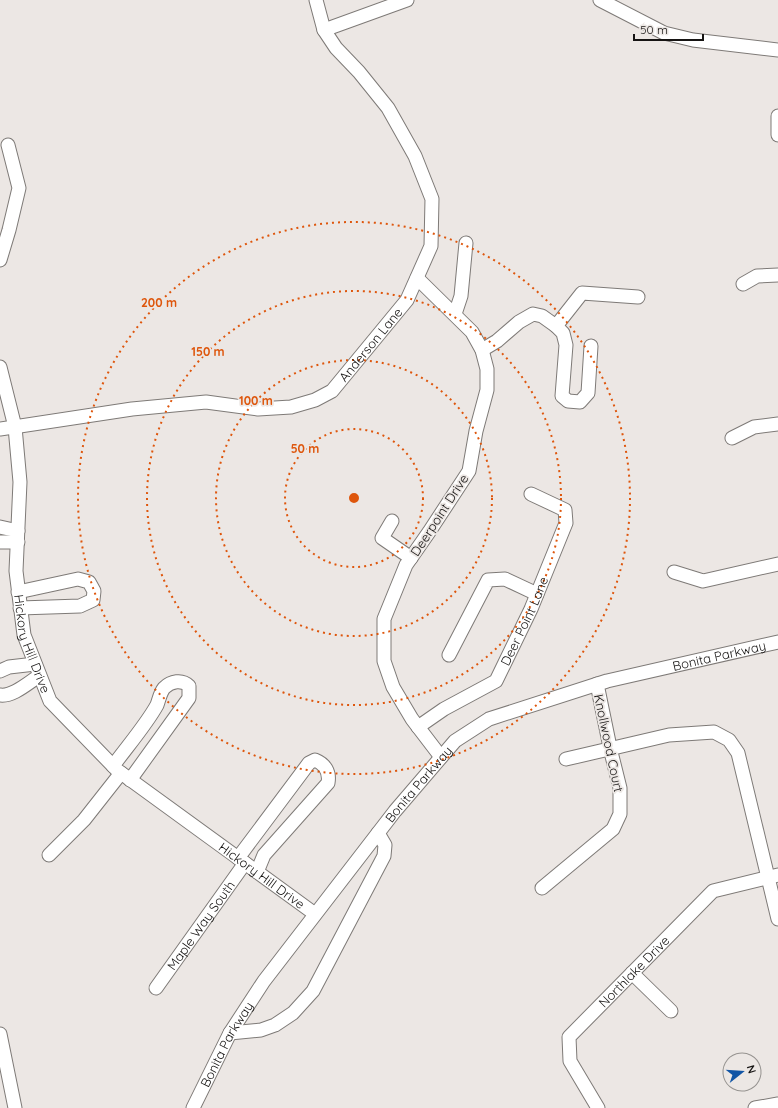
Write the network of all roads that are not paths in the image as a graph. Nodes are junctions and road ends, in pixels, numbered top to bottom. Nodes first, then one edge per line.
1 (316, 0) edge
2 (407, 0) edge
3 (600, 0) edge
4 (324, 30) junction
5 (778, 50) edge
6 (778, 116) edge
7 (778, 135) edge
8 (8, 145) dead end
9 (466, 243) dead end
10 (0, 260) edge
11 (778, 275) edge
12 (417, 278) junction
13 (743, 284) dead end
14 (638, 297) dead end
15 (455, 314) junction
16 (556, 326) junction
17 (591, 346) dead end
18 (482, 350) junction
19 (0, 367) edge
20 (778, 424) edge
21 (15, 427) junction
22 (0, 429) edge
23 (732, 438) dead end
24 (531, 494) dead end
25 (392, 521) dead end
26 (0, 527) edge
27 (18, 537) junction
28 (0, 542) edge
29 (410, 558) junction
30 (778, 564) edge
31 (674, 572) dead end
32 (18, 592) junction
33 (537, 594) junction
34 (20, 608) junction
35 (778, 642) edge
36 (449, 655) dead end
37 (37, 670) junction
38 (0, 671) edge
39 (597, 684) junction
40 (0, 695) edge
41 (418, 727) junction
42 (610, 749) junction
43 (441, 758) junction
44 (566, 759) dead end
45 (121, 773) junction
46 (378, 833) junction
47 (49, 855) dead end
48 (241, 860) junction
49 (257, 872) junction
50 (773, 876) edge
51 (542, 888) dead end
52 (315, 914) junction
53 (778, 919) edge
54 (632, 973) junction
55 (156, 988) dead end
56 (671, 1011) dead end
57 (230, 1033) junction
58 (0, 1034) edge
59 (5, 1086) edge
60 (778, 1104) edge
61 (15, 1108) edge
62 (193, 1108) edge
63 (598, 1108) edge
64 (755, 1108) edge

1 - 4 street, Anderson Lane
2 - 4 street
3 - 5 street
4 - 12 street, Anderson Lane
6 - 7 street
8 - 10 street
9 - 15 street
11 - 13 street
12 - 15 street, Deerpoint Drive
12 - 21 street, Anderson Lane
14 - 16 street
15 - 18 street, Deerpoint Drive
16 - 17 street
16 - 18 street
18 - 29 street, Deerpoint Drive
19 - 21 street, Hickory Hill Drive
20 - 23 street
21 - 22 street, Anderson Lane
21 - 27 street, Hickory Hill Drive
24 - 33 street, Deer Point Lane
25 - 29 street
26 - 27 street
27 - 28 street
27 - 32 street, Hickory Hill Drive
29 - 41 street, Deerpoint Drive
30 - 31 street
32 - 34 street, Hickory Hill Drive
32 - 34 street
33 - 36 street
33 - 41 street, Deer Point Lane
34 - 37 street, Hickory Hill Drive
35 - 39 street, Bonita Parkway
37 - 38 street
37 - 40 street
37 - 45 street, Hickory Hill Drive
39 - 42 street, Knollwood Court
39 - 43 street, Bonita Parkway
41 - 43 street, Deerpoint Drive
42 - 44 street
42 - 50 street
42 - 51 street, Knollwood Court
43 - 46 street, Bonita Parkway
45 - 45 street
45 - 47 street
45 - 48 street, Hickory Hill Drive
46 - 52 street, Bonita Parkway
46 - 57 street
48 - 49 street, Hickory Hill Drive
48 - 49 street, Maple Way South
48 - 55 street, Maple Way South
49 - 52 street, Hickory Hill Drive
50 - 53 street
50 - 54 street, Northlake Drive
52 - 57 street, Bonita Parkway
54 - 56 street
54 - 63 street, Northlake Drive
57 - 62 street, Bonita Parkway
58 - 59 street
59 - 61 street
60 - 64 street

